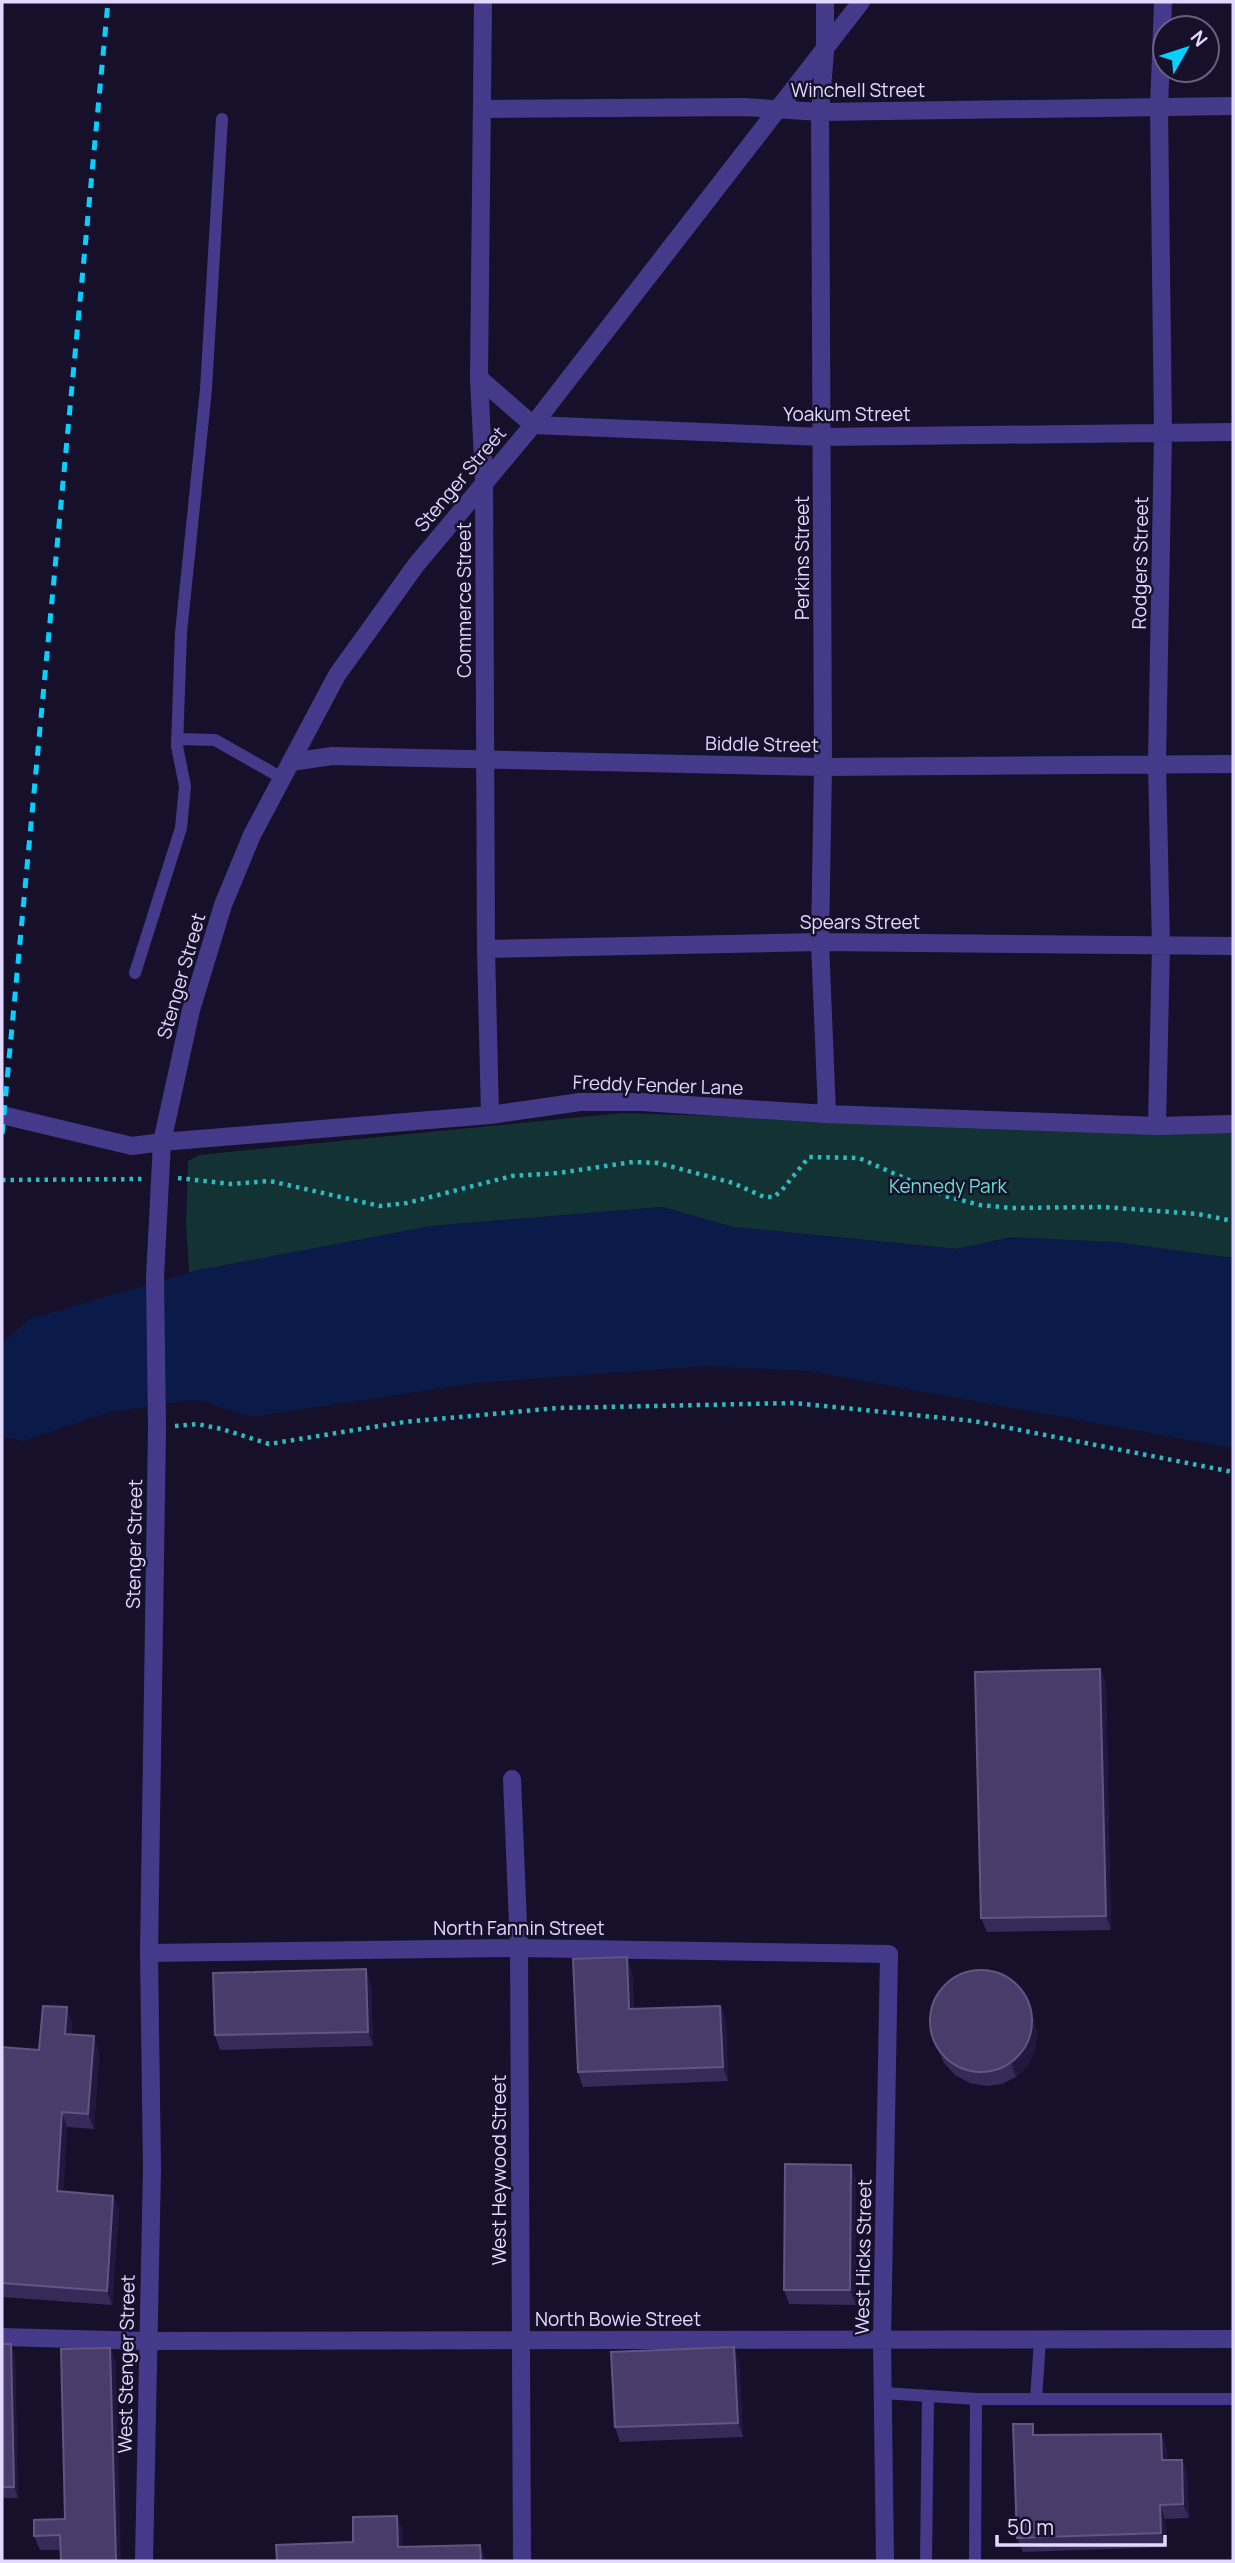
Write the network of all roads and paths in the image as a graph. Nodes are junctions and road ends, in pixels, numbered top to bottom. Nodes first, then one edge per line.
1 (483, 2) edge
2 (825, 2) edge
3 (862, 2) edge
4 (1163, 2) edge
5 (825, 52) junction
6 (1233, 106) edge
7 (1159, 108) junction
8 (483, 109) junction
9 (780, 111) junction
10 (820, 112) junction
11 (222, 119) dead end
12 (479, 378) junction
13 (533, 425) junction
14 (1163, 432) junction
15 (1233, 432) edge
16 (822, 436) junction
17 (484, 481) junction
18 (177, 739) junction
19 (485, 760) junction
20 (1157, 763) junction
21 (1233, 764) edge
22 (823, 766) junction
23 (286, 770) junction
24 (820, 942) junction
25 (1161, 946) junction
26 (1233, 946) edge
27 (486, 950) junction
28 (135, 973) dead end
29 (827, 1114) junction
30 (490, 1115) junction
31 (3, 1116) edge
32 (1233, 1124) edge
33 (1157, 1126) junction
34 (162, 1142) junction
35 (160, 1178) junction
36 (2, 1180) edge
37 (1233, 1221) edge
38 (157, 1427) junction
39 (1233, 1472) edge
40 (512, 1779) dead end
41 (519, 1948) junction
42 (149, 1952) junction
43 (889, 1954) joint
44 (152, 2168) joint
45 (2, 2337) edge
46 (1233, 2339) edge
47 (521, 2340) junction
48 (882, 2340) junction
49 (1040, 2340) junction
50 (147, 2341) junction
51 (883, 2393) junction
52 (928, 2396) junction
53 (976, 2399) junction
54 (1036, 2399) junction
55 (1233, 2399) edge
56 (144, 2561) edge
57 (522, 2561) edge
58 (885, 2561) edge
59 (926, 2561) edge
60 (975, 2561) edge

1 - 8 street, Commerce Street
2 - 5 street, Perkins Street
3 - 5 street, Stenger Street
4 - 7 street, Rodgers Street
5 - 9 street, Stenger Street
5 - 10 street, Perkins Street
6 - 7 street, Winchell Street
7 - 10 street, Winchell Street
7 - 14 street, Rodgers Street
8 - 9 street, Winchell Street
8 - 12 street, Commerce Street
9 - 10 street, Winchell Street
9 - 13 street, Stenger Street
10 - 16 street, Perkins Street
11 - 18 lane
12 - 13 street
12 - 17 street, Commerce Street
13 - 16 street, Yoakum Street
13 - 17 street, Stenger Street
14 - 15 street, Yoakum Street
14 - 16 street, Yoakum Street
14 - 20 street, Rodgers Street
16 - 22 street, Perkins Street
17 - 19 street, Commerce Street
17 - 23 street, Stenger Street
18 - 23 lane
18 - 28 lane
19 - 22 street, Biddle Street
19 - 23 street, Biddle Street
19 - 27 street, Commerce Street
20 - 21 street, Biddle Street
20 - 22 street, Biddle Street
20 - 25 street, Rodgers Street
22 - 24 street, Perkins Street
23 - 34 street, Stenger Street
24 - 25 street, Spears Street
24 - 27 street, Spears Street
24 - 29 street, Perkins Street
25 - 26 street, Spears Street
25 - 33 street, Rodgers Street
27 - 30 street, Commerce Street
29 - 30 street, Freddy Fender Lane
29 - 33 street, Freddy Fender Lane
30 - 34 street, Freddy Fender Lane
31 - 34 street, Freddy Fender Lane
32 - 33 street, Freddy Fender Lane
34 - 35 street, Stenger Street
35 - 36 path
35 - 37 path
35 - 38 street, Stenger Street
38 - 39 path
38 - 42 street, Stenger Street
40 - 41 street, West Heywood Street
41 - 42 street, North Fannin Street
41 - 43 street, North Fannin Street
41 - 47 street, West Heywood Street
42 - 44 street, Stenger Street
43 - 48 street, West Hicks Street
44 - 50 street, West Stenger Street
45 - 50 street, North Bowie Street
46 - 49 street, North Bowie Street
47 - 48 street, North Bowie Street
47 - 50 street, North Bowie Street
47 - 57 street, West Heywood Street
48 - 49 street, North Bowie Street
48 - 51 street, West Hicks Street
49 - 54 lane
50 - 56 street, West Stenger Street
51 - 52 lane
51 - 58 street, West Hicks Street
52 - 53 lane
52 - 59 lane
53 - 54 lane
53 - 60 lane
54 - 55 lane

